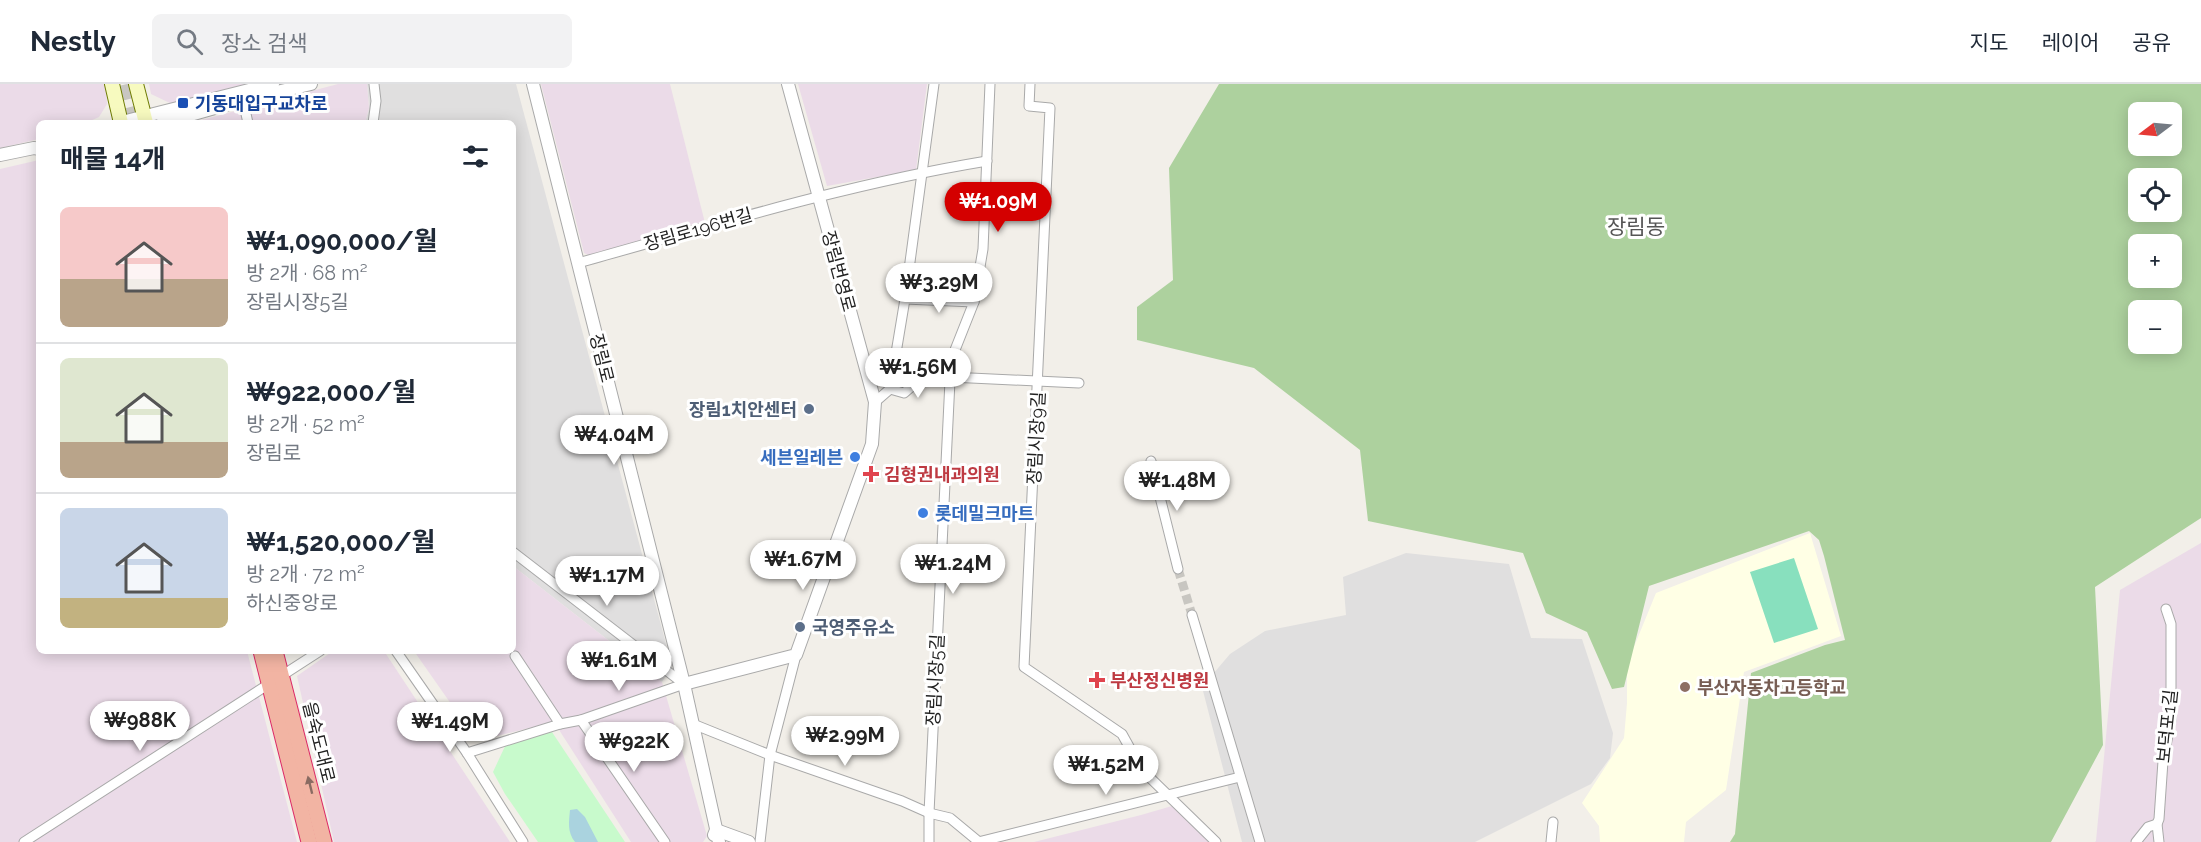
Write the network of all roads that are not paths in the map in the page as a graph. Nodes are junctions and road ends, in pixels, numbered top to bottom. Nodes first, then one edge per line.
1 (112, 84) edge
2 (136, 84) edge
3 (273, 84) edge
4 (311, 84) edge
5 (374, 84) edge
6 (533, 84) edge
7 (788, 84) edge
8 (934, 84) edge
9 (990, 84) edge
10 (1030, 84) edge
11 (242, 96) junction
12 (119, 120) edge
13 (145, 120) edge
14 (171, 120) edge
15 (247, 120) edge
16 (373, 120) edge
17 (36, 147) edge
18 (0, 155) edge
19 (987, 161) junction
20 (923, 171) junction
21 (818, 195) junction
22 (578, 263) junction
23 (905, 299) junction
24 (974, 302) junction
25 (950, 376) junction
26 (1039, 381) junction
27 (1079, 383) dead end
28 (890, 389) junction
29 (875, 402) junction
30 (1151, 461) dead end
31 (516, 554) edge
32 (1178, 569) tunnel mouth
33 (2166, 609) dead end
34 (1192, 615) tunnel mouth
35 (262, 654) edge
36 (275, 654) edge
37 (316, 654) edge
38 (398, 654) edge
39 (796, 655) junction
40 (515, 656) dead end
41 (276, 681) junction
42 (684, 684) junction
43 (581, 720) junction
44 (560, 724) junction
45 (693, 724) junction
46 (467, 753) junction
47 (770, 756) junction
48 (1240, 777) junction
49 (1166, 795) junction
50 (929, 813) junction
51 (1553, 822) dead end
52 (2157, 824) junction
53 (717, 836) edge
54 (1001, 840) edge
55 (24, 842) edge
56 (309, 842) edge
57 (324, 842) edge
58 (523, 842) edge
59 (665, 842) edge
60 (710, 842) edge
61 (749, 842) edge
62 (760, 842) edge
63 (929, 842) edge
64 (978, 842) edge
65 (1216, 842) edge
66 (1260, 842) edge
67 (1551, 842) edge
68 (2136, 842) edge
69 (2159, 842) edge

1 - 12 main road
2 - 13 main road
3 - 11 street
4 - 11 street
5 - 16 street
6 - 22 street, 장림로
7 - 21 street, 장림번영로
8 - 20 street
9 - 19 street, 장림시장5길
10 - 26 street, 장림시장9길
11 - 13 street
11 - 14 street
11 - 15 street
17 - 18 street
19 - 20 street, 장림로196번길
19 - 24 street, 장림시장5길
20 - 21 street, 장림로196번길
20 - 23 street
21 - 22 street, 장림로196번길
21 - 29 street, 장림번영로
22 - 42 street, 장림로
23 - 24 street
23 - 28 street
24 - 25 street, 장림시장5길
25 - 26 street
25 - 28 street
25 - 50 street, 장림시장5길
26 - 27 street
26 - 49 street, 장림시장9길
28 - 29 street
29 - 39 street, 장림번영로
30 - 32 street
31 - 42 street
33 - 52 street, 보덕포1길
34 - 48 street
35 - 41 highway, 을숙도대로
36 - 41 highway, 을숙도대로
37 - 41 street
38 - 46 street
39 - 42 street
39 - 47 street
40 - 44 street
41 - 55 street
41 - 56 highway, 을숙도대로
57 -> 41 highway, 을숙도대로
42 - 43 street
42 - 45 street, 장림로
43 - 44 street
43 - 59 street
44 - 46 street
45 - 47 street
45 - 53 street, 장림로
46 - 58 street
47 - 50 street
47 - 62 street
48 - 49 street
48 - 66 street
49 - 54 street
49 - 65 street
50 - 63 street, 장림시장5길
50 - 64 street
51 - 67 street
52 - 68 street
52 - 69 street, 보덕포1길
53 - 60 street
53 - 61 street
54 - 64 street

